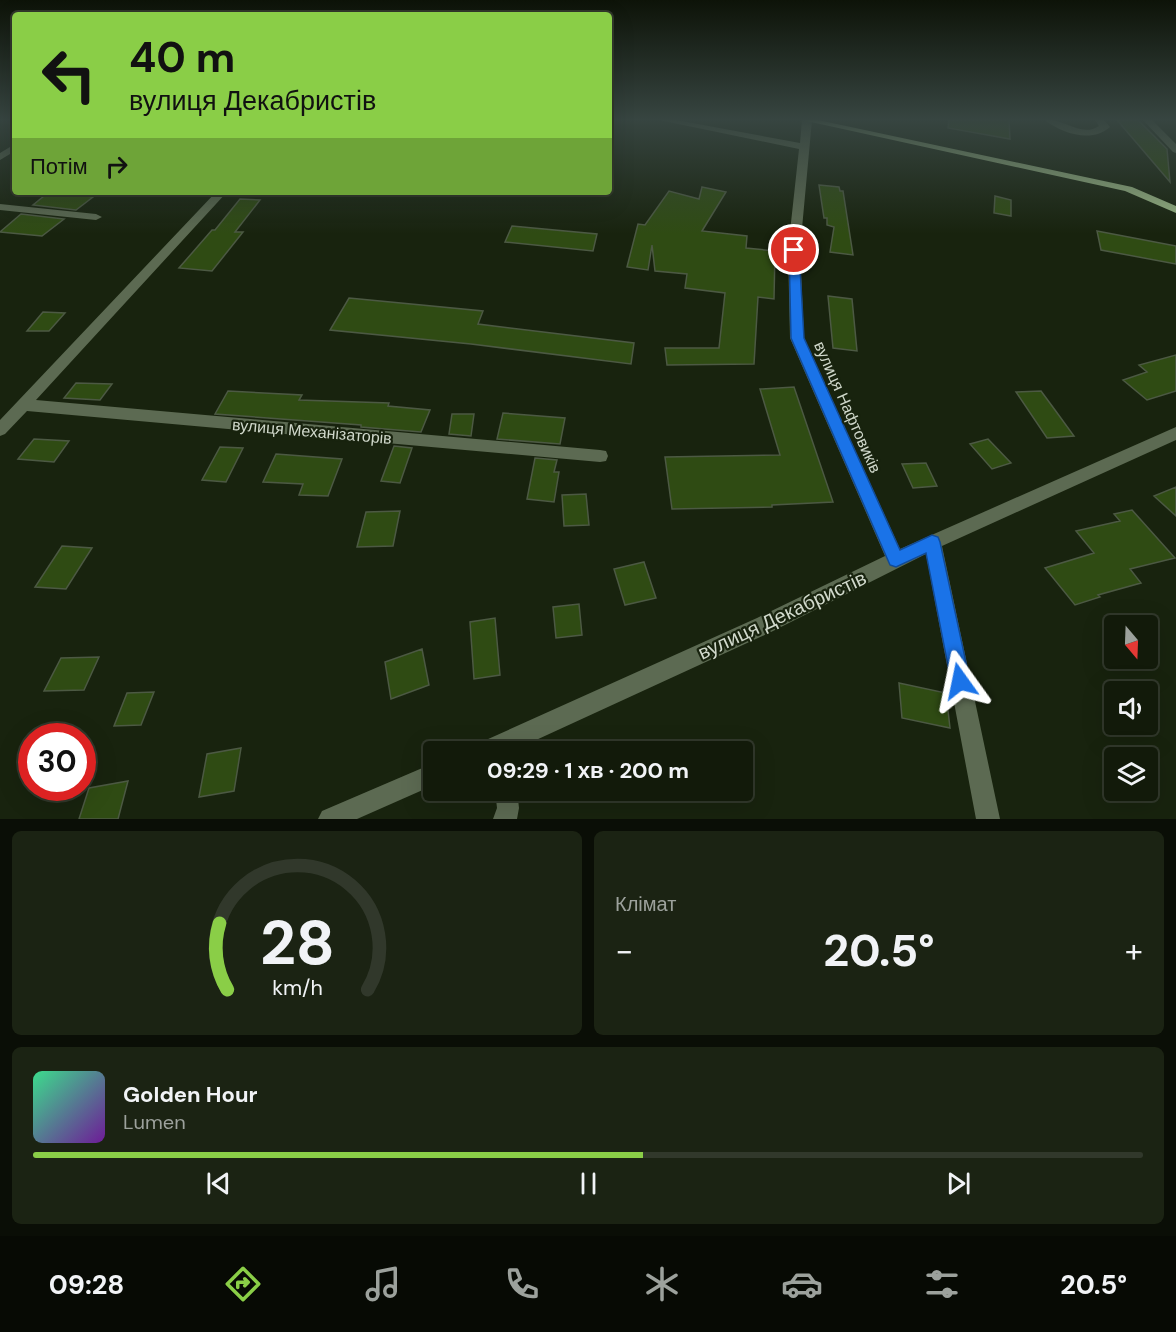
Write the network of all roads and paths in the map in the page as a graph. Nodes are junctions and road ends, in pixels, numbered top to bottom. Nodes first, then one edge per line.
1 (803, 158) edge
2 (985, 158) edge
3 (1128, 189) junction
4 (219, 195) edge
5 (1176, 200) edge
6 (0, 207) edge
7 (1176, 210) edge
8 (96, 217) dead end
9 (23, 405) junction
10 (0, 430) edge
11 (1176, 433) edge
12 (600, 456) dead end
13 (932, 542) junction
14 (896, 560) junction
15 (513, 741) edge
16 (423, 779) edge
17 (507, 801) edge
18 (330, 819) edge
19 (505, 819) edge
20 (988, 819) edge

1 - 14 street, вулиця Нафтовиків
2 - 3 main road
3 - 5 main road
3 - 7 main road
4 - 9 street
6 - 8 street
9 - 10 street
9 - 12 street, вулиця Механізаторів
11 - 13 street, вулиця Декабристів
13 - 14 street, вулиця Декабристів
13 - 20 street
14 - 15 street, вулиця Декабристів
16 - 18 street
17 - 19 street

